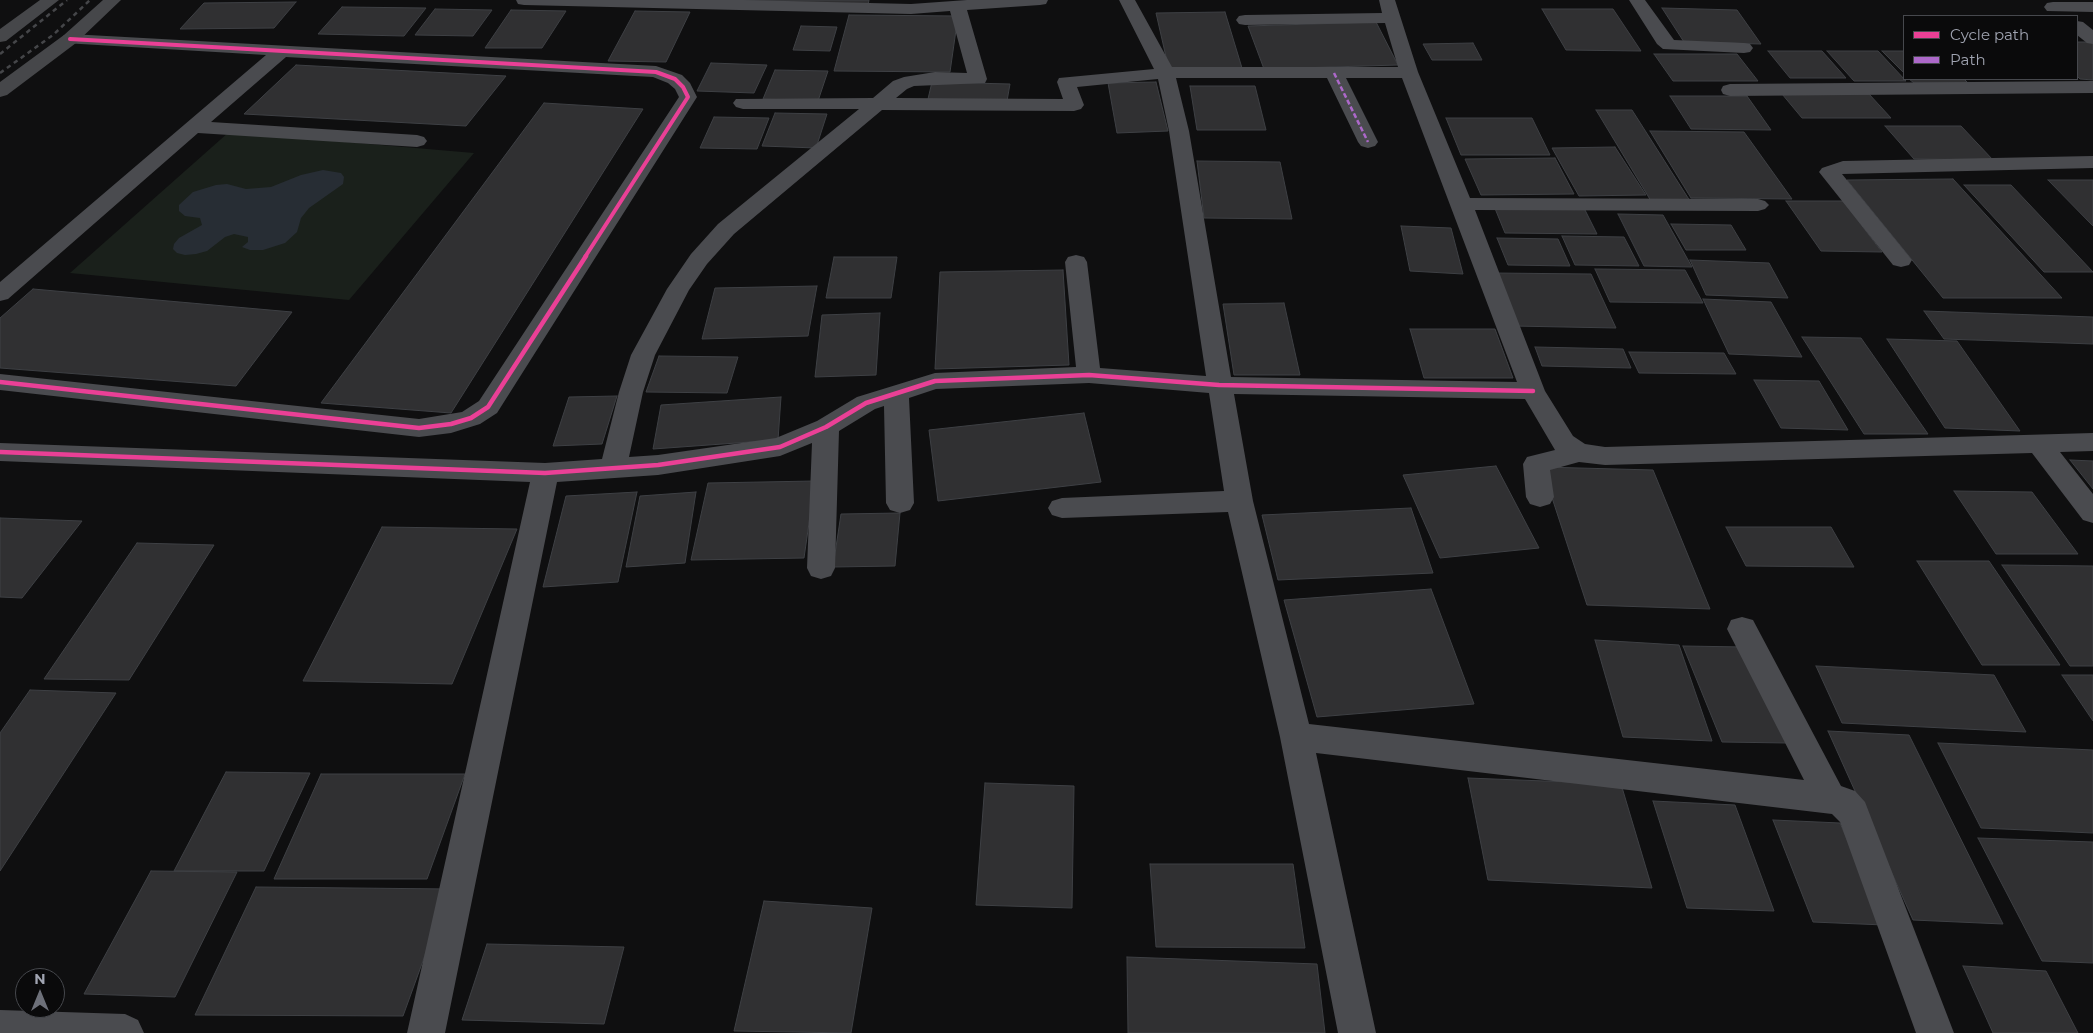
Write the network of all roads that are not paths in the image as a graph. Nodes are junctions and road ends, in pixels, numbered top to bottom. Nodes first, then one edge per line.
1 (51, 0) edge
2 (113, 0) edge
3 (524, 0) edge
4 (1040, 0) edge
5 (1127, 0) edge
6 (1387, 0) edge
7 (1637, 0) edge
8 (957, 6) junction
9 (2093, 7) edge
10 (2054, 8) edge
11 (1393, 18) junction
12 (1245, 20) dead end
13 (2078, 27) edge
14 (0, 37) edge
15 (70, 39) junction
16 (2093, 39) edge
17 (1744, 48) dead end
18 (282, 51) junction
19 (1409, 72) junction
20 (1166, 73) junction
21 (1334, 73) junction
22 (2093, 87) edge
23 (1730, 90) dead end
24 (0, 91) edge
25 (743, 103) dead end
26 (876, 105) junction
27 (193, 128) junction
28 (418, 141) dead end
29 (1368, 142) dead end
30 (2093, 162) edge
31 (1462, 204) junction
32 (1758, 205) dead end
33 (1901, 260) dead end
34 (1076, 262) dead end
35 (0, 294) edge
36 (1089, 375) junction
37 (0, 382) edge
38 (1219, 385) junction
39 (1533, 391) junction
40 (896, 392) junction
41 (826, 427) junction
42 (2093, 442) edge
43 (2039, 444) junction
44 (0, 452) edge
45 (1579, 453) junction
46 (613, 469) junction
47 (545, 472) junction
48 (1540, 497) dead end
49 (1239, 501) junction
50 (900, 503) dead end
51 (1062, 508) dead end
52 (2093, 513) edge
53 (821, 568) dead end
54 (1742, 630) dead end
55 (1296, 737) junction
56 (1830, 798) junction
57 (0, 1029) edge
58 (125, 1033) edge
59 (426, 1033) edge
60 (1357, 1033) edge
61 (1935, 1033) edge

1 - 14 highway
2 - 15 highway
3 - 8 street
4 - 8 street
5 - 20 street
6 - 11 street
7 - 17 street
8 - 26 street
9 - 10 street
11 - 12 street
11 - 19 street
13 - 16 street
15 - 18 street
15 - 24 highway
18 - 27 street
18 - 37 street
19 - 21 street
19 - 31 street
20 - 21 street
20 - 26 street
20 - 38 street
21 - 29 street
22 - 23 street
25 - 26 street
26 - 46 street
27 - 28 street
27 - 35 street
30 - 33 street
31 - 32 street
31 - 39 street
34 - 36 street
36 - 38 street
36 - 40 street
38 - 39 street
38 - 49 street
39 - 45 street
40 - 41 street
40 - 50 street
41 - 46 street
41 - 53 street
42 - 43 street
43 - 45 street
43 - 52 street
44 - 47 street
45 - 48 street
46 - 47 street
47 - 59 street
49 - 51 street
49 - 55 street
54 - 56 street
55 - 56 street
55 - 60 street
56 - 61 street
57 - 58 street

